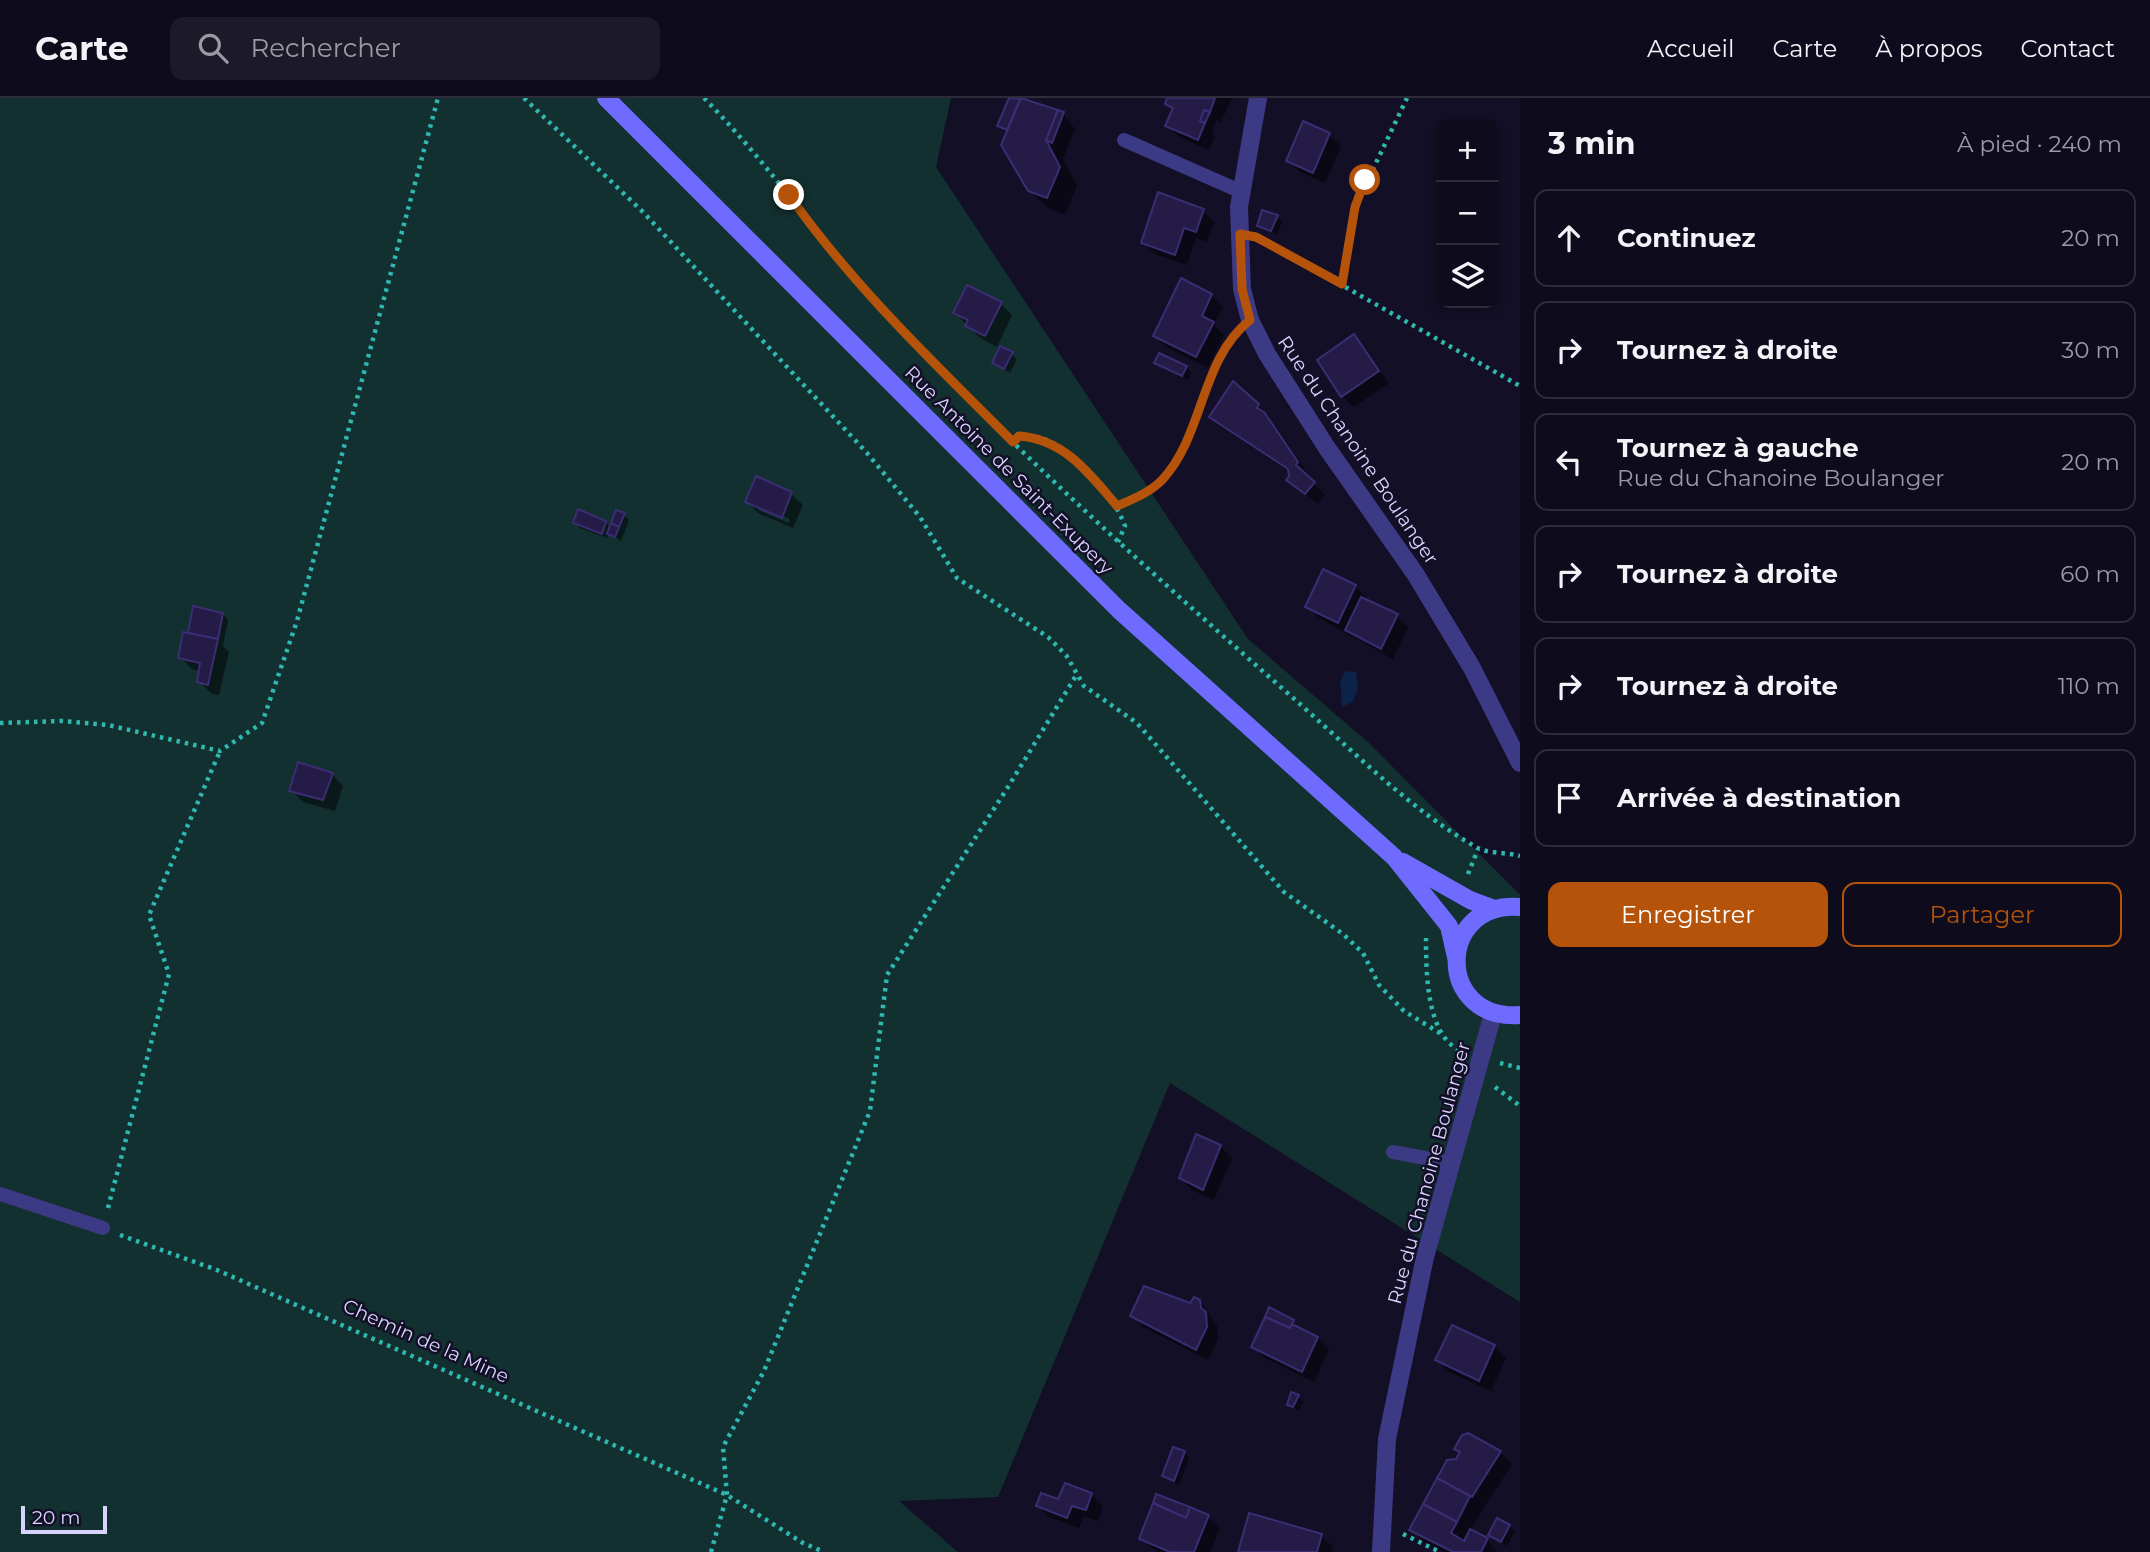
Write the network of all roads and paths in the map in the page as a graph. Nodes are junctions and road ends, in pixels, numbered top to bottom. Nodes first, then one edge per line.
1 (438, 98) edge
2 (524, 98) edge
3 (606, 98) edge
4 (704, 98) edge
5 (1258, 98) edge
6 (1407, 98) edge
7 (1124, 140) dead end
8 (1242, 192) junction
9 (1240, 234) junction
10 (1342, 284) junction
11 (1250, 320) junction
12 (1520, 386) edge
13 (1013, 442) junction
14 (1117, 506) junction
15 (1118, 542) junction
16 (1077, 674) junction
17 (0, 723) edge
18 (220, 751) junction
19 (1520, 763) edge
20 (1520, 856) edge
21 (1394, 857) junction
22 (1520, 907) edge
23 (1494, 909) junction
24 (1456, 957) junction
25 (1493, 1014) junction
26 (1520, 1015) edge
27 (1443, 1035) dead end
28 (1393, 1152) dead end
29 (1452, 1163) junction
30 (0, 1194) edge
31 (103, 1228) junction
32 (727, 1495) junction
33 (1383, 1526) junction
34 (711, 1552) edge
35 (824, 1552) edge
36 (1381, 1552) edge
37 (1440, 1552) edge

1 - 18 path
2 - 16 path
3 - 21 main road, Rue Antoine de Saint-Exupery
4 - 13 path
5 - 8 street, Rue du Chanoine Boulanger
6 - 10 path
7 - 8 lane
8 - 9 street, Rue du Chanoine Boulanger
9 - 10 path
9 - 11 street, Rue du Chanoine Boulanger
10 - 12 path
11 - 14 path
11 - 19 street, Rue du Chanoine Boulanger
13 - 14 path
13 - 15 path
14 - 15 path
15 - 20 path
16 - 27 path
16 - 32 path
17 - 18 path
18 - 31 path
21 - 23 main road, Rue Antoine de Saint-Exupery
21 - 24 main road, Rue Antoine de Saint-Exupery
22 - 23 main road
23 - 24 main road
24 - 25 main road, Rue Antoine de Saint-Exupery
25 - 26 main road
25 - 29 street, Rue du Chanoine Boulanger
28 - 29 lane
29 - 33 street, Rue du Chanoine Boulanger
30 - 31 lane
31 - 32 path, Chemin de la Mine
32 - 34 path
32 - 35 path, Chemin de la Mine
33 - 36 street, Rue du Chanoine Boulanger
33 - 37 path

